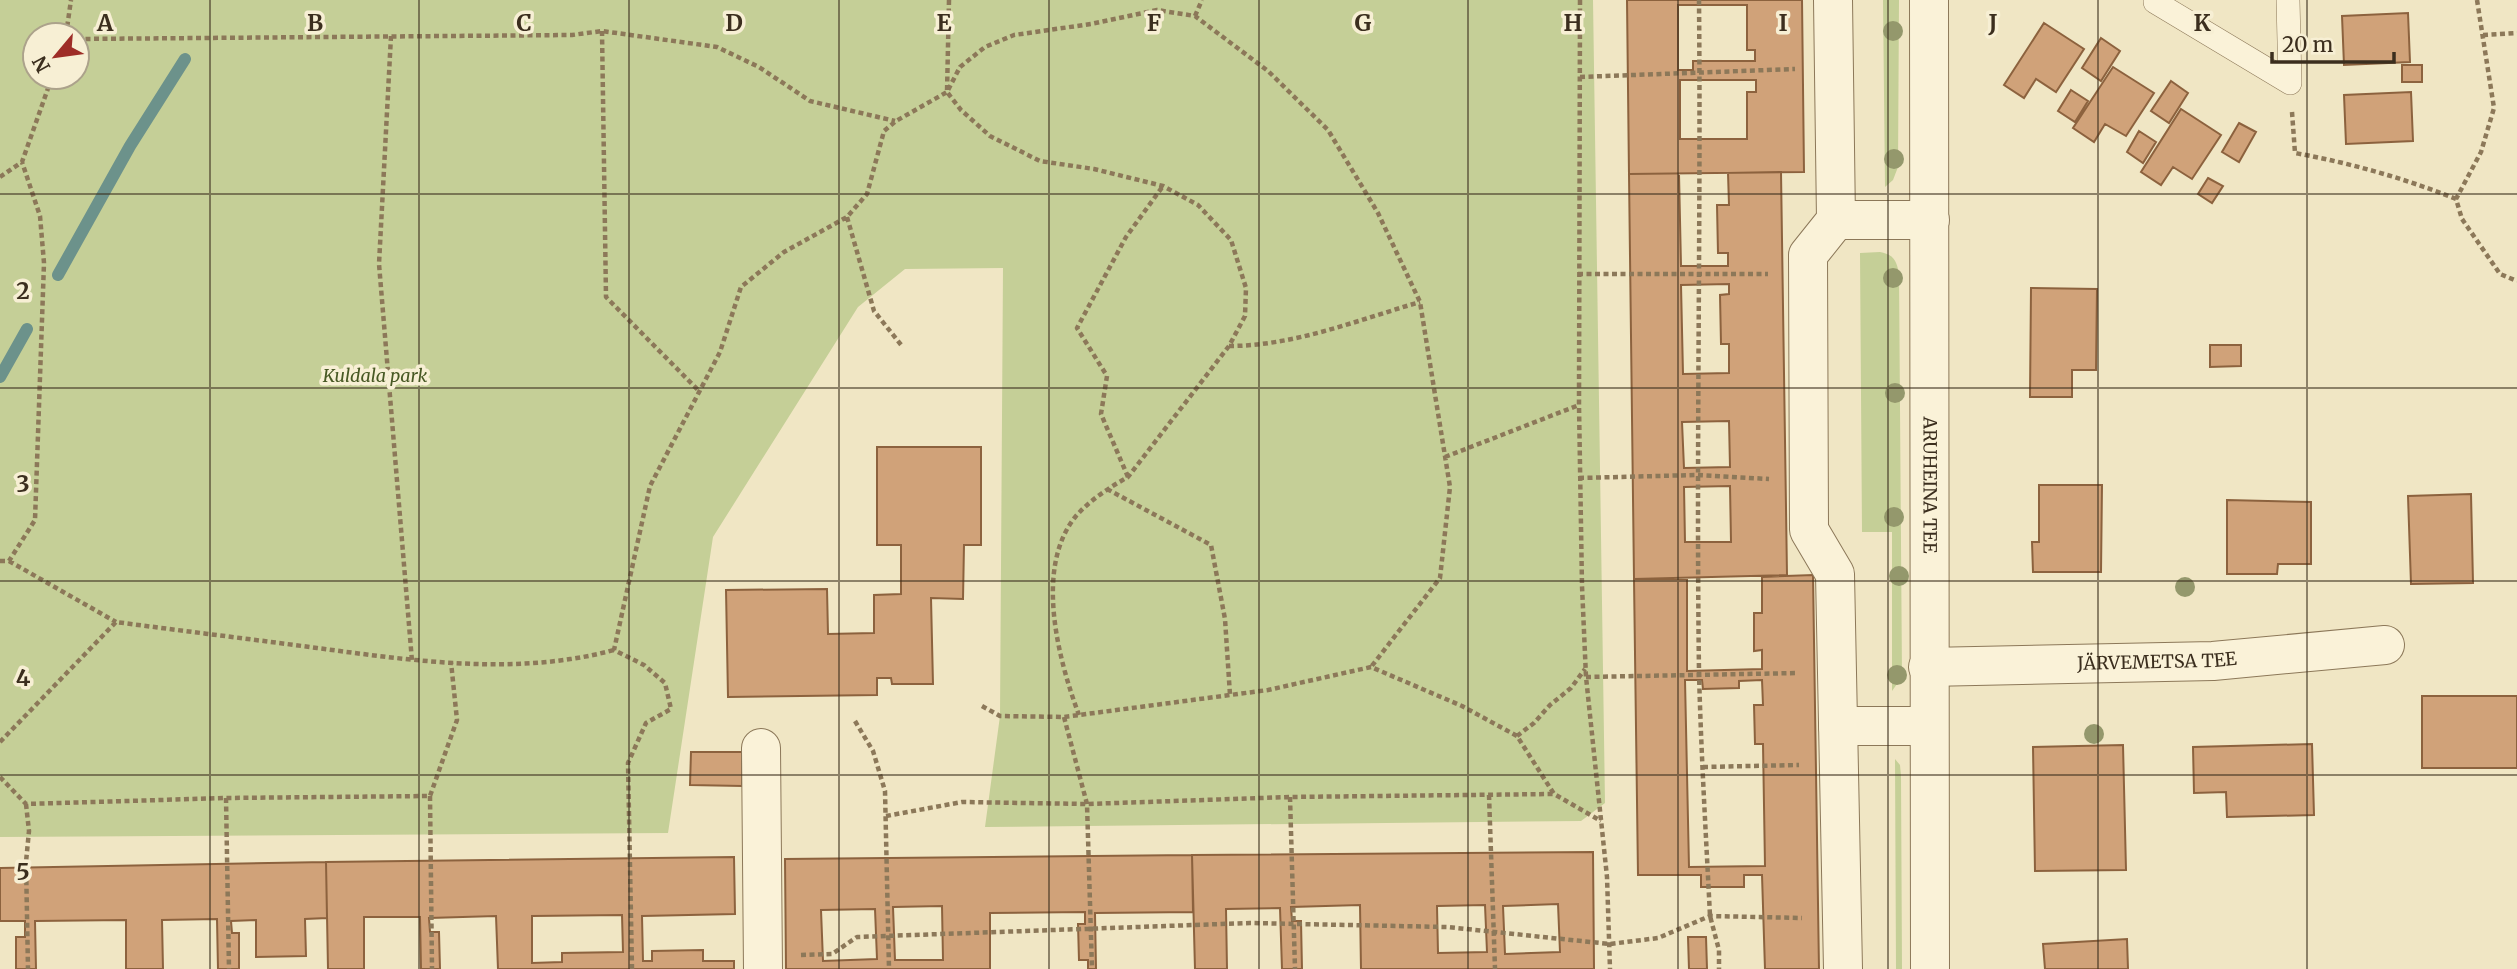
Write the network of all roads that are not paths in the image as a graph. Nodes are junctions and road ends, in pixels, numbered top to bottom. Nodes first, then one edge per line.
1 (1833, 0) edge
2 (1929, 0) edge
3 (2155, 0) edge
4 (2288, 0) edge
5 (1836, 220) junction
6 (1930, 220) junction
7 (2385, 645) dead end
8 (1928, 667) junction
9 (1838, 726) junction
10 (1929, 726) junction
11 (761, 748) dead end
12 (763, 963) edge
13 (1843, 969) edge
14 (1930, 969) edge

1 - 5 street
2 - 6 street, ARUHEINA TEE
3 - 4 lane
5 - 6 street
5 - 9 street
6 - 8 street, ARUHEINA TEE
7 - 8 street, JÄRVEMETSA TEE
8 - 10 street, ARUHEINA TEE
9 - 10 street
9 - 13 street
10 - 14 street, ARUHEINA TEE
11 - 12 street

